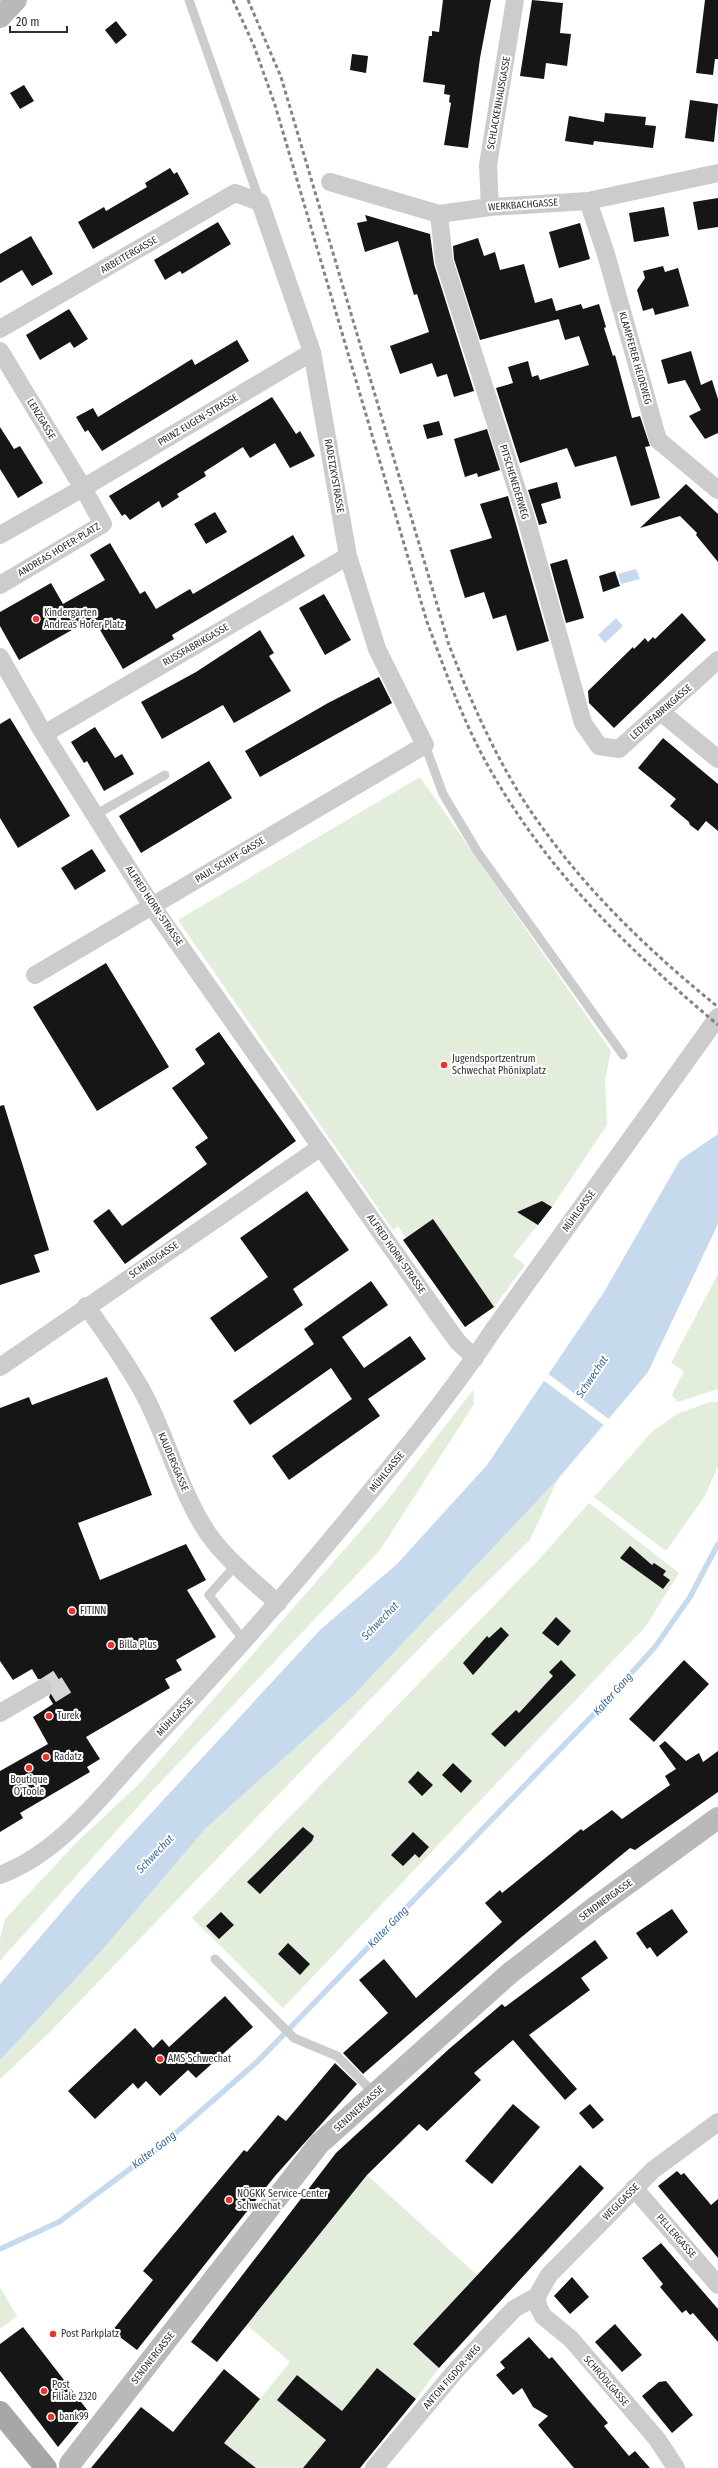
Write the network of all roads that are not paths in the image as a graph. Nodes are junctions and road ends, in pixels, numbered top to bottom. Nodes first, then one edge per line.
1 (16, 0) edge
2 (189, 0) edge
3 (515, 0) edge
4 (0, 17) edge
5 (718, 174) edge
6 (330, 182) dead end
7 (588, 201) junction
8 (260, 202) junction
9 (490, 207) junction
10 (439, 214) junction
11 (0, 329) edge
12 (0, 351) edge
13 (312, 352) junction
14 (82, 488) junction
15 (718, 490) edge
16 (0, 535) edge
17 (348, 556) junction
18 (0, 585) edge
19 (0, 657) edge
20 (718, 660) edge
21 (662, 712) junction
22 (44, 734) junction
23 (425, 745) junction
24 (599, 746) joint
25 (718, 758) edge
26 (165, 775) dead end
27 (95, 815) junction
28 (152, 906) junction
29 (35, 975) dead end
30 (718, 1017) edge
31 (623, 1055) dead end
32 (315, 1151) junction
33 (86, 1306) junction
34 (475, 1358) junction
35 (0, 1367) edge
36 (235, 1566) junction
37 (278, 1603) junction
38 (245, 1642) junction
39 (44, 1688) tunnel mouth
40 (0, 1713) edge
41 (718, 1818) edge
42 (0, 1876) edge
43 (215, 1959) dead end
44 (375, 2094) junction
45 (718, 2122) edge
46 (634, 2188) junction
47 (718, 2285) edge
48 (537, 2296) junction
49 (0, 2412) edge
50 (44, 2466) edge
51 (70, 2468) edge
52 (374, 2468) edge
53 (676, 2468) edge

1 - 4 street
2 - 8 lane
3 - 9 street, SCHLACKENHAUSGASSE
5 - 7 street, WERKBACHGASSE
6 - 10 street, WERKBACHGASSE
7 - 9 street, WERKBACHGASSE
7 - 15 street, KLAMPFERER HEIDEWEG
8 - 11 street, ARBEITERGASSE
8 - 13 street, RADETZKYSTRASSE
9 - 10 street, WERKBACHGASSE
10 - 24 street, PITSCHENEDERWEG
12 - 14 street, LENZGASSE
13 - 14 street, PRINZ EUGEN-STRASSE
13 - 17 street, RADETZKYSTRASSE
14 - 16 street
14 - 18 street, ANDREAS HOFER-PLATZ
17 - 22 street, RUSSFABRIKGASSE
17 - 23 street, RADETZKYSTRASSE
19 - 22 street, ALFRED HORN-STRASSE
20 - 21 street, LEDERFABRIKGASSE
21 - 24 street, LEDERFABRIKGASSE
21 - 25 street
22 - 27 street, ALFRED HORN-STRASSE
23 - 28 street, PAUL SCHIFF-GASSE
23 - 31 lane
26 - 27 lane
27 - 28 street, ALFRED HORN-STRASSE
28 - 29 street, PAUL SCHIFF-GASSE
28 - 32 street, ALFRED HORN-STRASSE
30 - 34 street, MÜHLGASSE
32 - 33 street, SCHMIDGASSE
32 - 34 street, ALFRED HORN-STRASSE
33 - 35 street, SCHMIDGASSE
33 - 36 street, KAUDERSGASSE
34 - 37 street, MÜHLGASSE
36 - 37 street, KAUDERSGASSE
36 - 38 lane
37 - 38 street, MÜHLGASSE
38 - 42 street, MÜHLGASSE
39 - 40 street
41 - 44 street, SENDNERGASSE
43 - 44 lane
44 - 51 street, SENDNERGASSE
45 - 46 street, WEGLGASSE
46 - 47 street, PELLERGASSE
46 - 48 street, WEGLGASSE
48 - 52 street, ANTON FIGDOR-WEG
48 - 53 street, SCHRÖDLGASSE
49 - 50 main road

